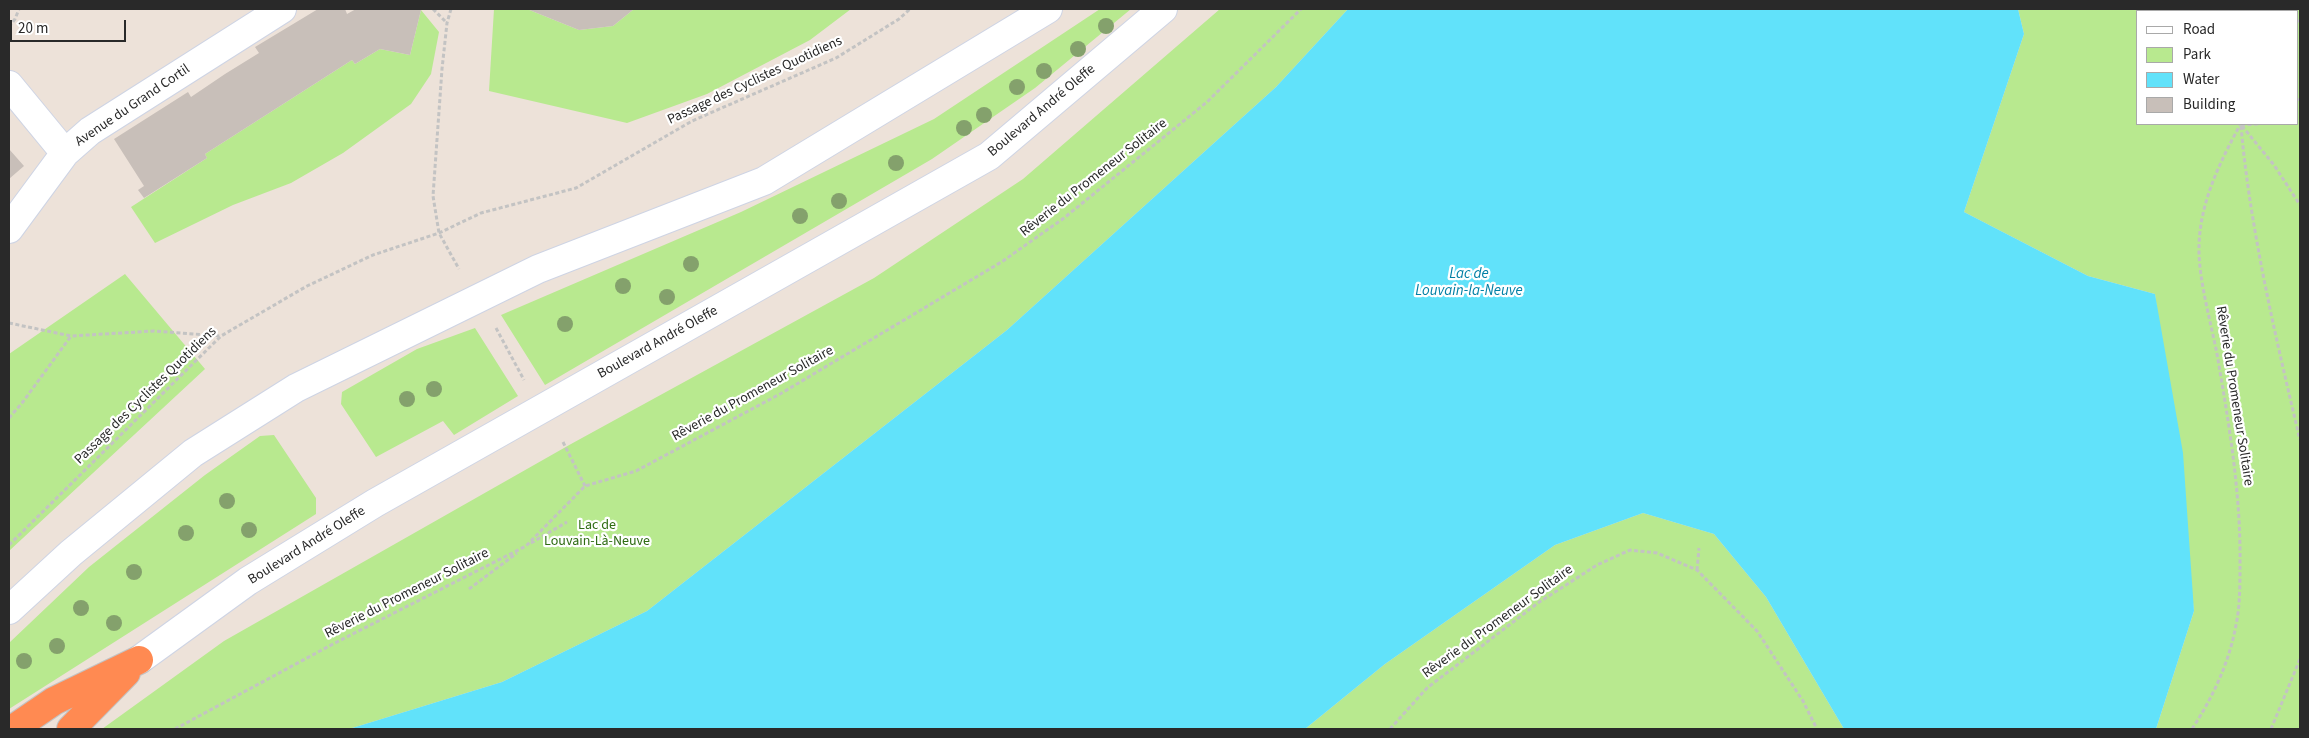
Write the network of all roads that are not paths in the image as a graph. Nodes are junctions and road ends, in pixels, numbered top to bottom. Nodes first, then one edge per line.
1 (282, 9) edge
2 (1048, 9) edge
3 (1162, 9) edge
4 (9, 85) edge
5 (65, 153) junction
6 (9, 229) edge
7 (9, 610) edge
8 (139, 660) junction
9 (14, 729) edge
10 (71, 729) edge

1 - 5 main road, Avenue du Grand Cortil
2 - 7 main road
3 - 8 main road, Boulevard André Oleffe
4 - 5 main road
5 - 6 main road, Avenue du Grand Cortil
8 - 9 highway
8 - 10 highway

